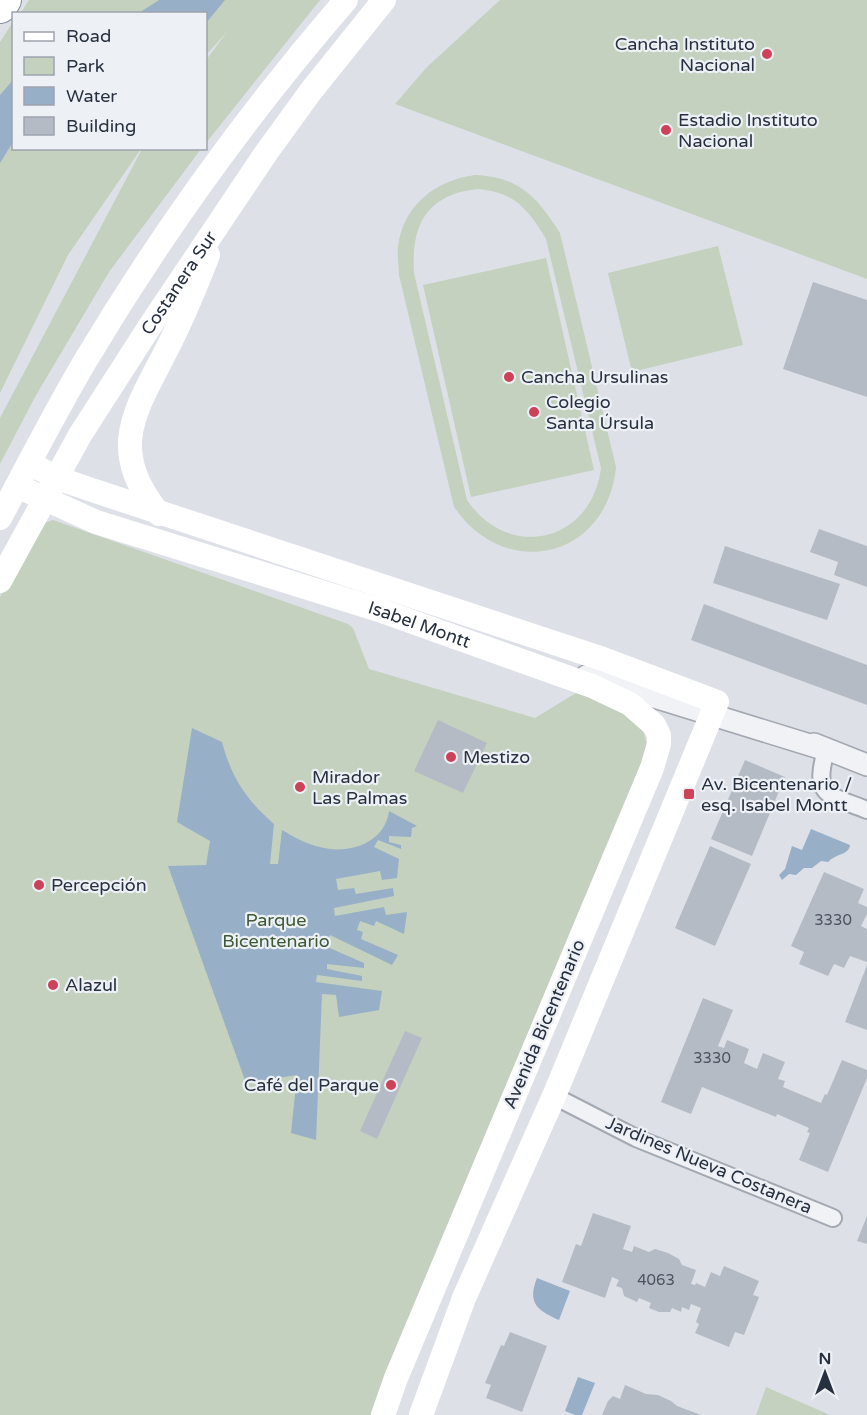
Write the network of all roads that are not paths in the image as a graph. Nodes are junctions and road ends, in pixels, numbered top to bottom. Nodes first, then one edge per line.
1 (5, 0) edge
2 (346, 0) edge
3 (384, 0) edge
4 (0, 7) edge
5 (223, 218) junction
6 (29, 464) junction
7 (57, 478) junction
8 (17, 486) junction
9 (44, 500) junction
10 (159, 514) junction
11 (0, 518) edge
12 (0, 581) edge
13 (568, 676) junction
14 (715, 709) junction
15 (826, 750) junction
16 (867, 765) edge
17 (867, 810) edge
18 (554, 1096) junction
19 (833, 1218) dead end
20 (383, 1415) edge
21 (421, 1415) edge

1 - 4 highway
2 - 6 main road, Costanera Sur
3 - 5 main road, Costanera Sur
5 - 7 main road, Costanera Sur
5 - 10 main road
6 - 7 main road, Isabel Montt
6 - 8 main road, Costanera Sur
7 - 9 main road, Costanera Sur
7 - 10 main road, Isabel Montt
8 - 9 main road, Isabel Montt
8 - 11 main road, Costanera Sur
9 - 12 main road, Costanera Sur
9 - 13 main road, Isabel Montt
10 - 14 main road, Isabel Montt
13 - 14 street, Isabel Montt
13 - 20 main road, Avenida Bicentenario
14 - 15 street, Isabel Montt
14 - 18 main road, Avenida Bicentenario
15 - 16 street, Isabel Montt
15 - 17 street
18 - 19 street, Jardines Nueva Costanera
18 - 21 main road, Avenida Bicentenario

